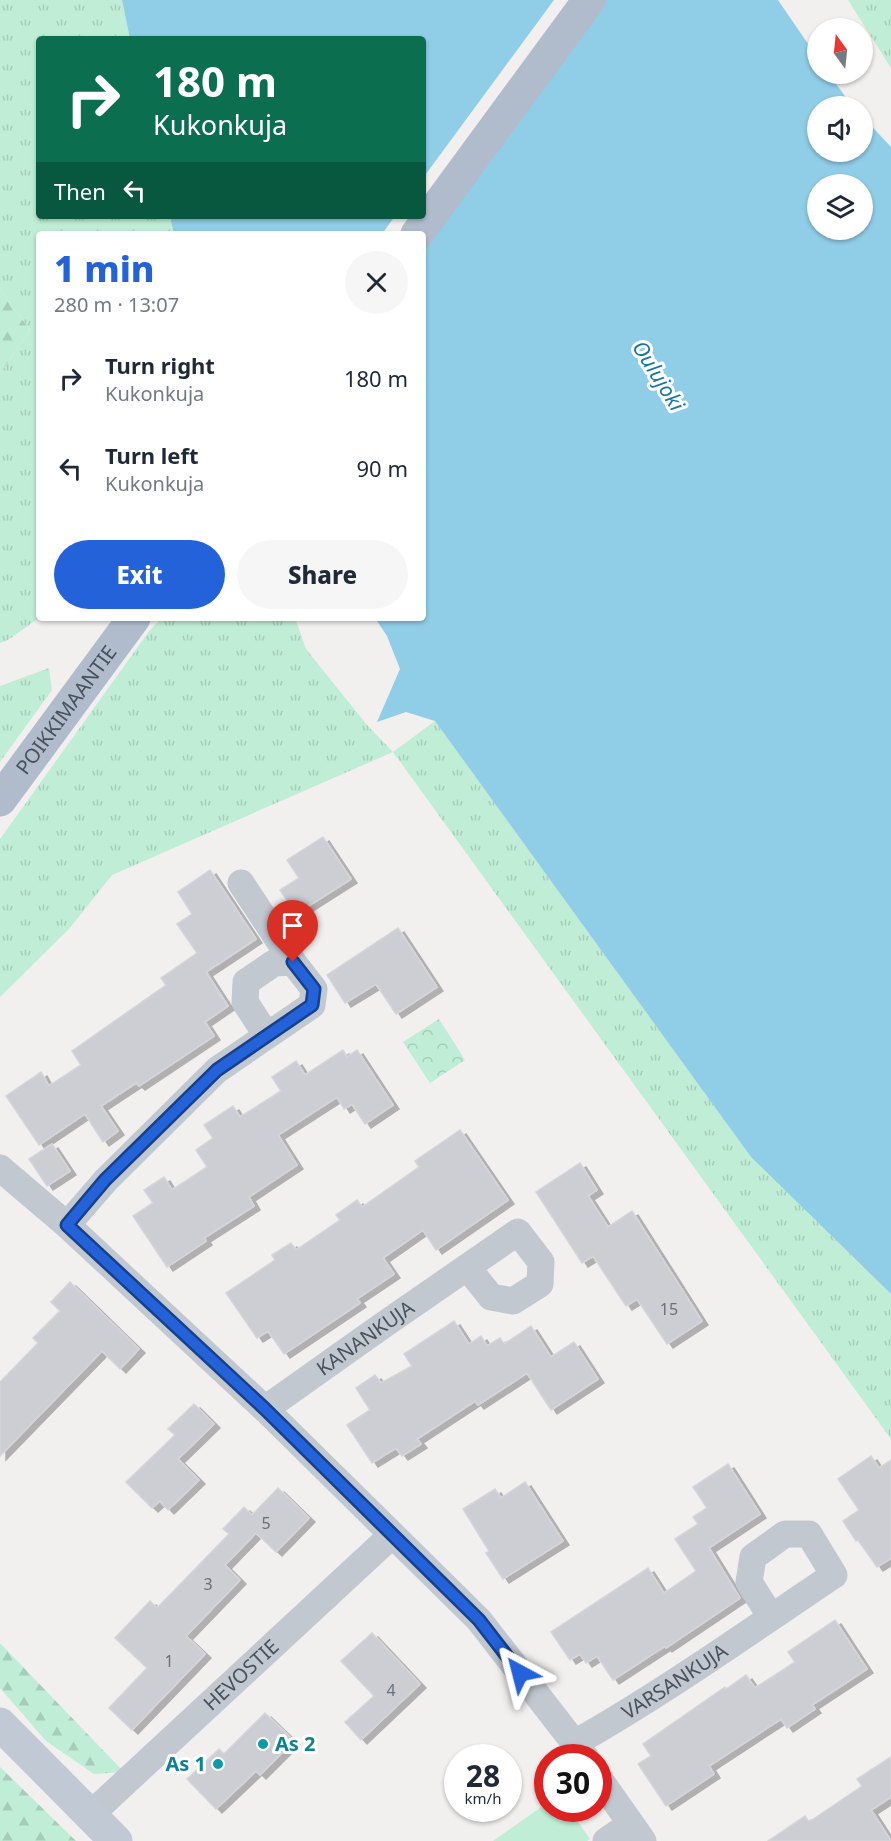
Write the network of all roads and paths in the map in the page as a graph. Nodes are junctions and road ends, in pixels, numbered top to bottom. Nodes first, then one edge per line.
1 (589, 0) edge
2 (419, 231) edge
3 (132, 621) edge
4 (0, 800) edge
5 (241, 883) dead end
6 (293, 962) junction
7 (267, 1036) junction
8 (0, 1168) edge
9 (67, 1225) junction
10 (467, 1267) dead end
11 (265, 1409) junction
12 (391, 1536) junction
13 (771, 1617) dead end
14 (0, 1724) edge
15 (575, 1744) edge
16 (589, 1744) edge
17 (612, 1797) edge
18 (90, 1815) junction
19 (637, 1832) edge
20 (116, 1841) edge
21 (606, 1841) edge

1 - 2 main road
3 - 4 main road, POIKKIMAANTIE
5 - 6 street
6 - 7 street
6 - 7 street
7 - 9 street
8 - 9 street
9 - 11 street
10 - 11 street, KANANKUJA
11 - 12 street
12 - 15 street
12 - 18 street, HEVOSTIE
13 - 16 street, VARSANKUJA
14 - 18 main road
17 - 19 street
18 - 20 main road
19 - 21 street

